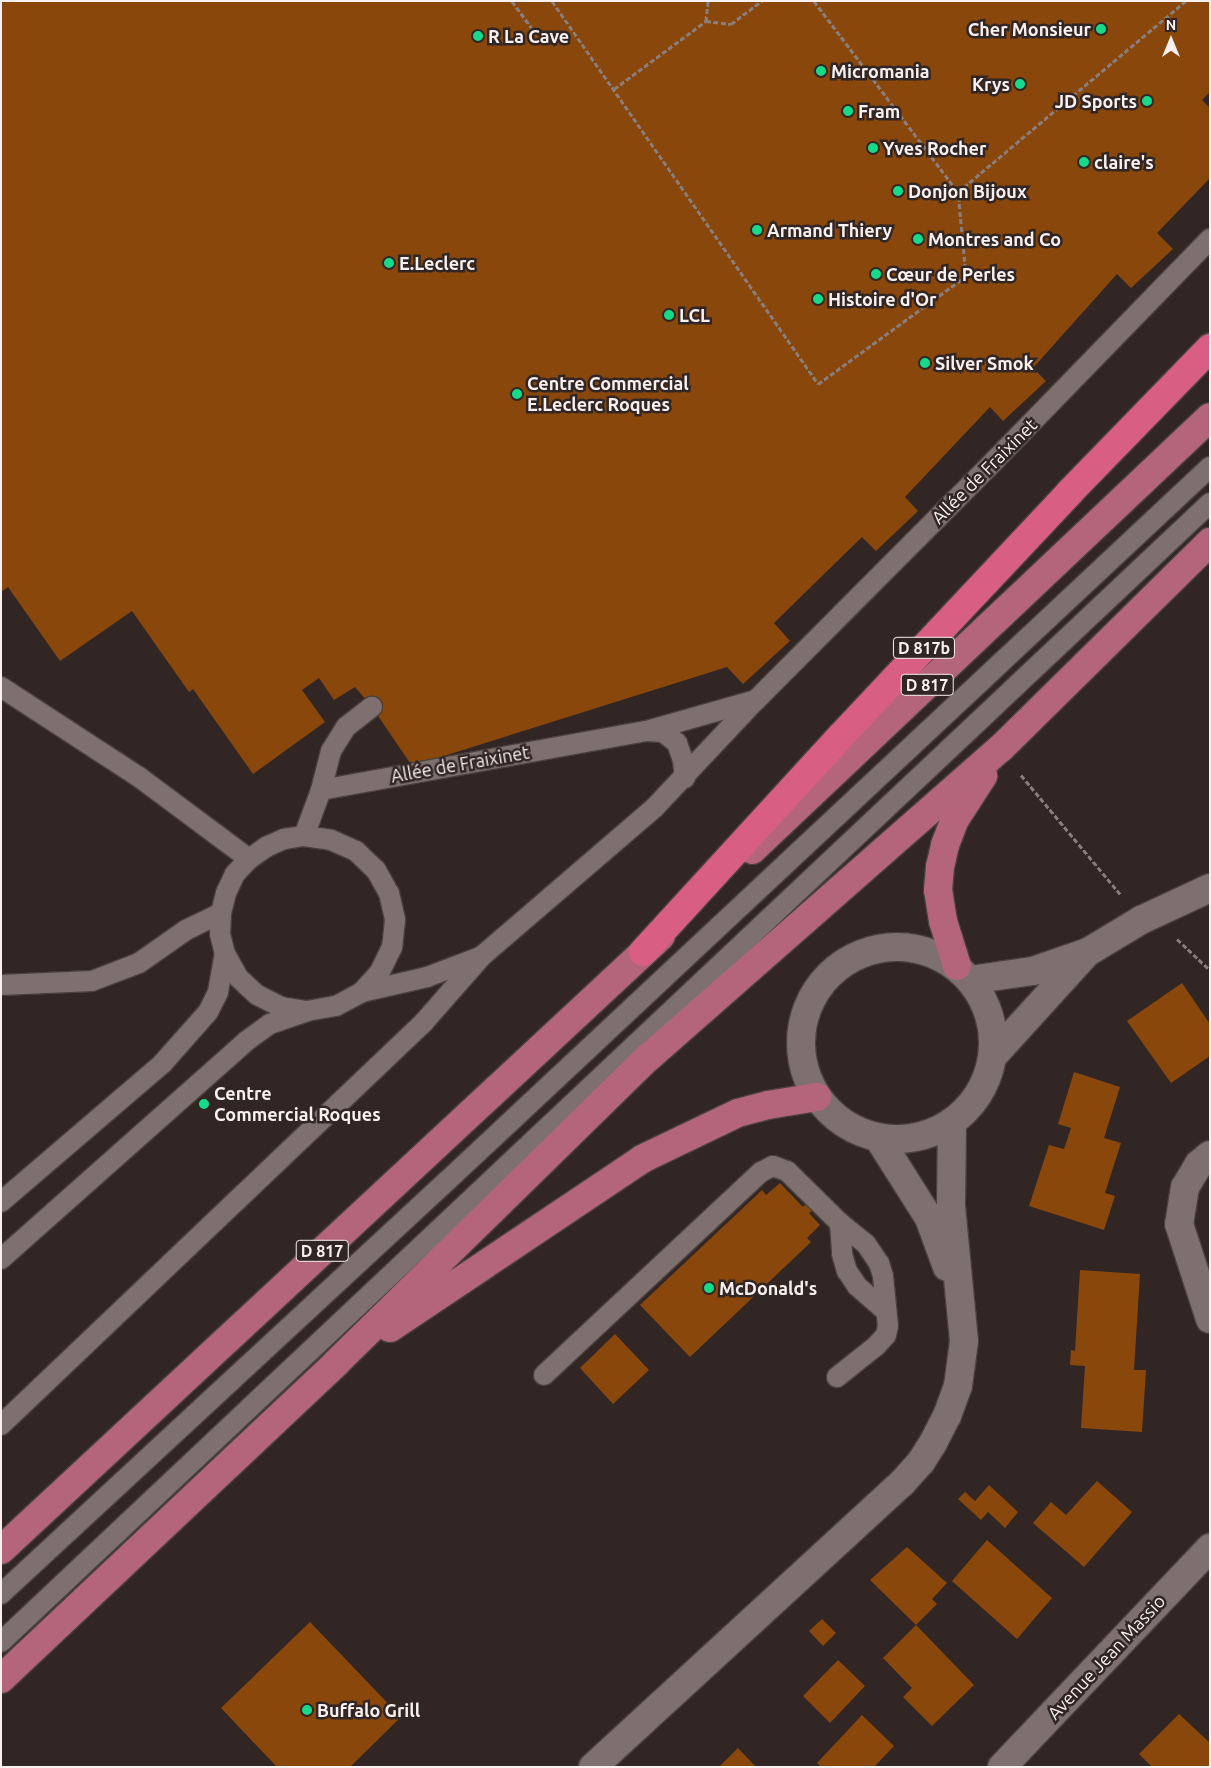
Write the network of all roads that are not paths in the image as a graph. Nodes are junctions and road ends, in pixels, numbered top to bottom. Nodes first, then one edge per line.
1 (1210, 239) edge
2 (1210, 348) edge
3 (1210, 417) edge
4 (1210, 467) edge
5 (1210, 503) edge
6 (1210, 542) edge
7 (1, 687) edge
8 (756, 700) junction
9 (372, 707) dead end
10 (647, 731) junction
11 (1000, 749) junction
12 (685, 778) junction
13 (322, 790) junction
14 (304, 836) junction
15 (249, 859) junction
16 (1210, 888) edge
17 (221, 913) junction
18 (643, 952) junction
19 (1088, 952) junction
20 (225, 954) junction
21 (482, 956) junction
22 (964, 973) junction
23 (1, 985) edge
24 (362, 992) junction
25 (307, 1011) junction
26 (993, 1056) junction
27 (818, 1097) junction
28 (952, 1122) junction
29 (880, 1139) junction
30 (1210, 1155) edge
31 (1, 1202) edge
32 (840, 1223) junction
33 (1, 1259) edge
34 (961, 1306) junction
35 (886, 1311) junction
36 (1210, 1319) edge
37 (336, 1363) junction
38 (544, 1375) dead end
39 (837, 1376) dead end
40 (1, 1425) edge
41 (1210, 1548) edge
42 (1, 1550) edge
43 (1, 1594) edge
44 (1, 1642) edge
45 (1, 1678) edge
46 (593, 1767) edge
47 (1002, 1767) edge

1 - 8 lane, Allée de Fraixinet
2 - 18 highway, D 817b
3 - 18 main road, D 817
4 - 43 lane
5 - 44 lane
6 - 11 main road
7 - 15 lane
8 - 10 lane, Allée de Fraixinet
8 - 12 lane, Allée de Fraixinet
9 - 13 lane
10 - 12 lane, Allée de Fraixinet
10 - 13 lane, Allée de Fraixinet
11 - 22 main road
11 - 37 main road
12 - 21 lane, Allée de Fraixinet
13 - 14 lane
14 - 15 lane
14 - 24 lane
15 - 17 lane
16 - 19 street
17 - 20 lane
17 - 23 lane
18 - 42 main road, D 817
19 - 22 street
19 - 26 street
20 - 25 lane
20 - 31 lane
21 - 24 lane
21 - 40 lane
22 - 26 street
22 - 27 street
24 - 25 lane
25 - 33 lane
26 - 28 street
27 - 29 street
27 - 37 main road
28 - 29 street
28 - 34 street
29 - 34 street
30 - 36 street
32 - 35 lane
32 - 35 lane
32 - 38 lane
34 - 46 street
35 - 39 lane
37 - 45 main road
41 - 47 street, Avenue Jean Massio

